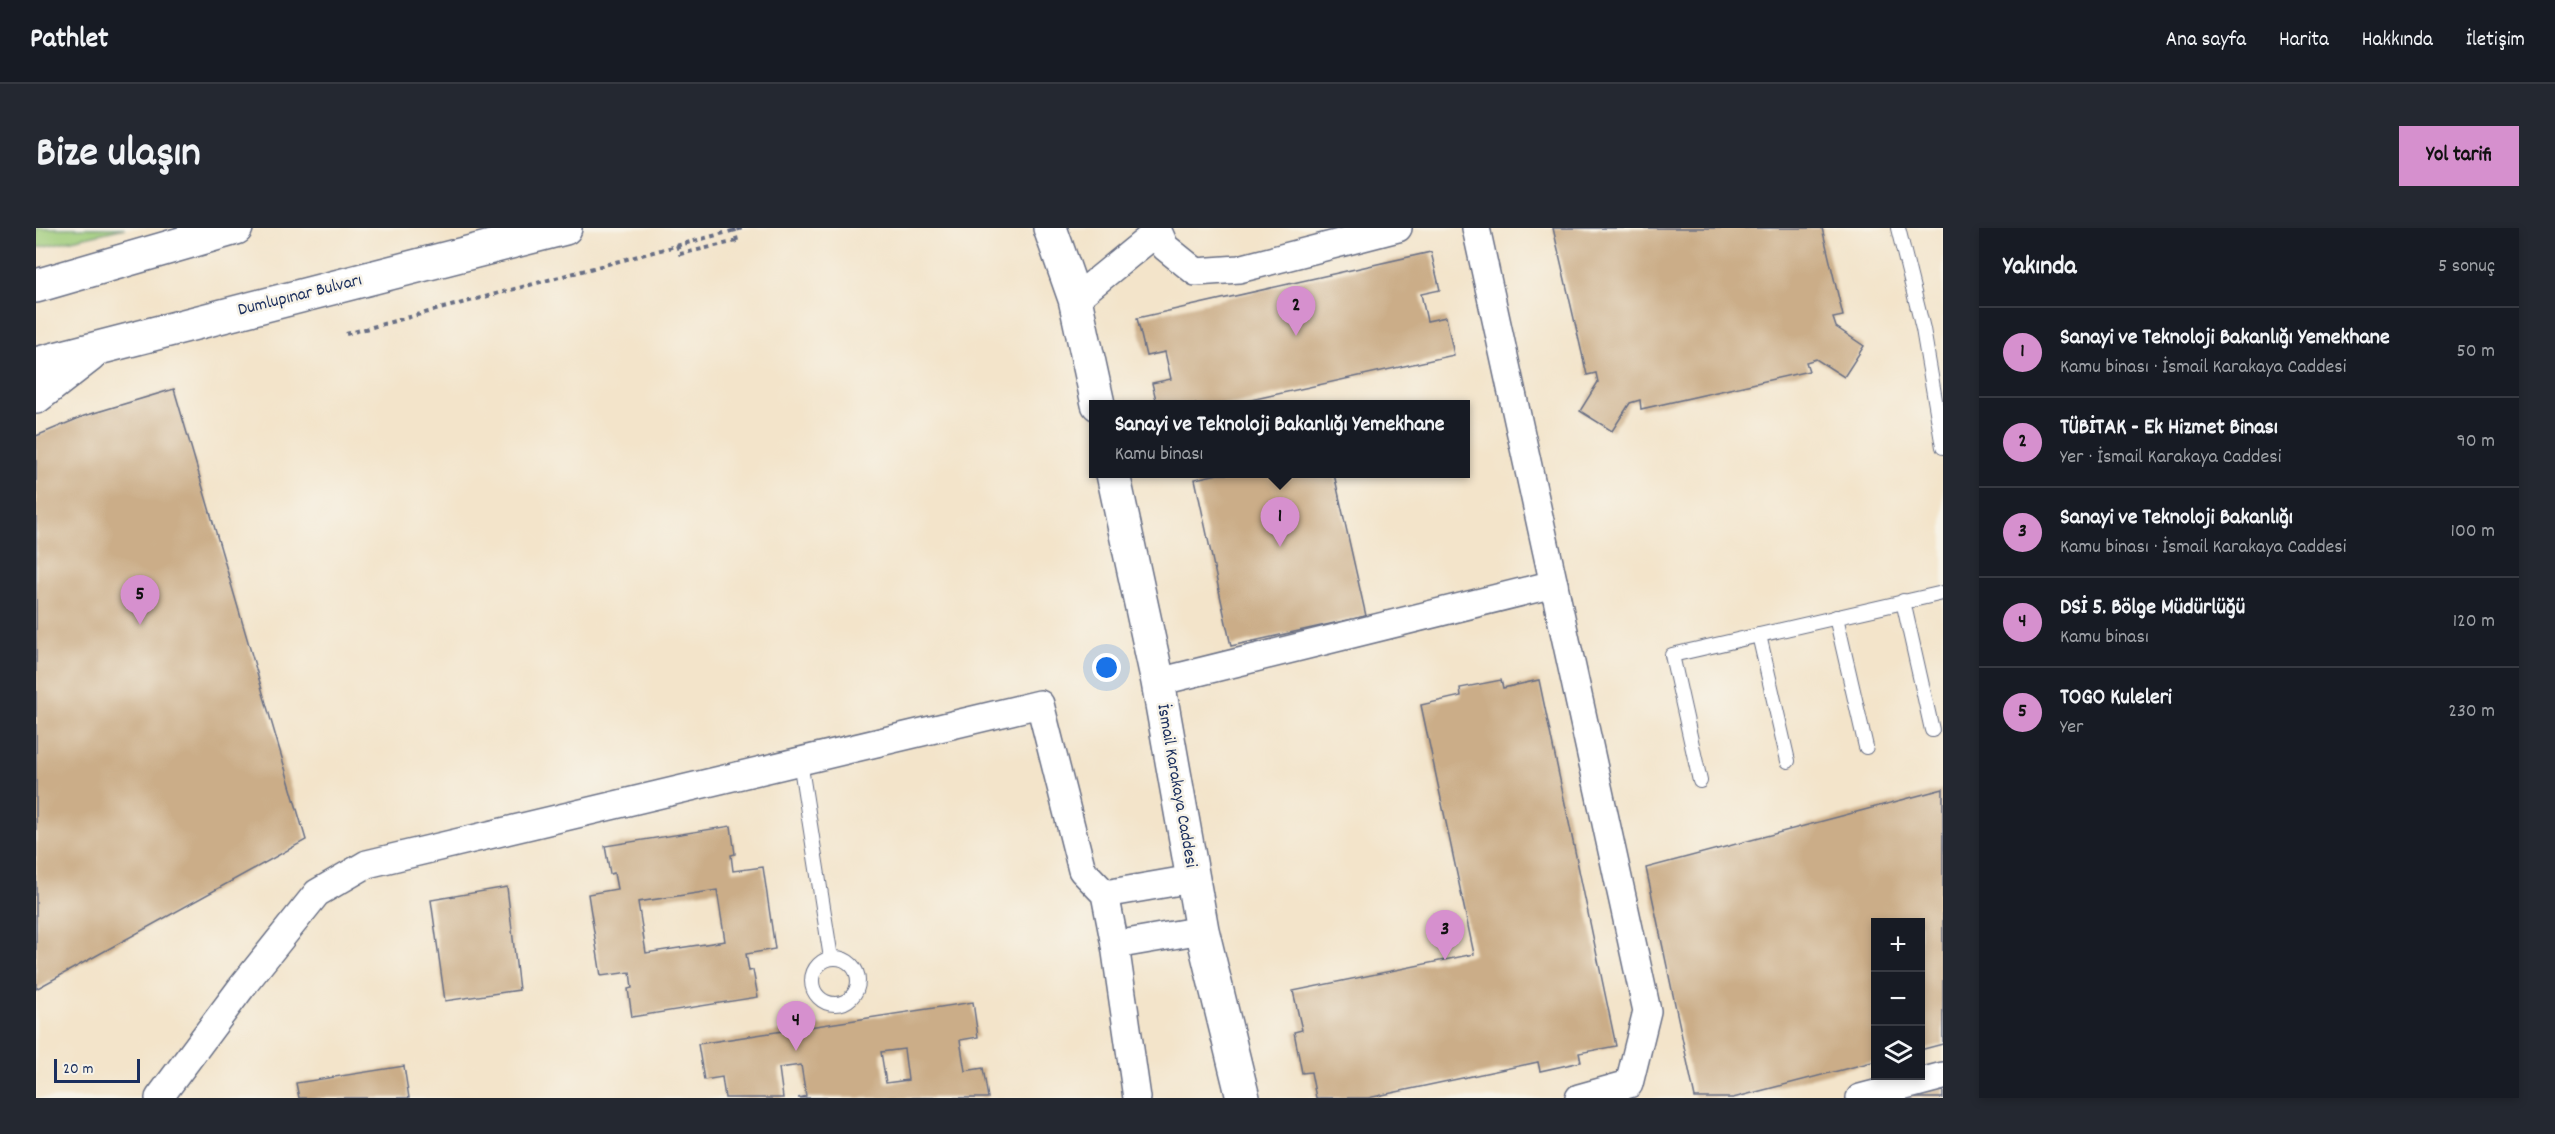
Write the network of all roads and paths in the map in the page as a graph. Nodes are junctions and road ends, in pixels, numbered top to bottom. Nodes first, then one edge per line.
1 (236, 228) edge
2 (565, 228) edge
3 (734, 228) edge
4 (743, 228) edge
5 (1050, 228) edge
6 (1074, 228) edge
7 (1398, 228) edge
8 (1476, 228) edge
9 (1898, 228) edge
10 (1163, 229) edge
11 (677, 245) junction
12 (36, 286) edge
13 (1075, 299) junction
14 (346, 334) dead end
15 (100, 347) junction
16 (36, 364) edge
17 (1943, 376) edge
18 (1933, 393) junction
19 (36, 397) edge
20 (1097, 400) edge
21 (1943, 447) edge
22 (1114, 478) edge
23 (1554, 584) junction
24 (1943, 592) edge
25 (1903, 602) junction
26 (1836, 617) junction
27 (1759, 635) junction
28 (1158, 682) junction
29 (1932, 730) dead end
30 (1866, 747) dead end
31 (1788, 760) dead end
32 (800, 761) junction
33 (1700, 781) dead end
34 (1192, 879) junction
35 (1105, 894) junction
36 (1202, 930) junction
37 (1115, 945) junction
38 (831, 958) dead end
39 (1943, 1076) edge
40 (159, 1098) edge
41 (1137, 1098) edge
42 (1244, 1098) edge
43 (1579, 1098) edge
44 (1860, 1098) edge

1 - 12 main road
2 - 15 main road, Dumlupınar Bulvarı
3 - 11 path, bridge
4 - 11 path
5 - 13 main road
6 - 13 main road
7 - 10 street
8 - 23 street
9 - 18 lane
10 - 13 street
11 - 14 path
13 - 20 main road
15 - 16 main road, Dumlupınar Bulvarı
15 - 19 main road
17 - 18 lane
18 - 21 lane
22 - 28 main road, İsmail Karakaya Caddesi
23 - 28 street
23 - 43 street
24 - 25 lane
25 - 26 lane
25 - 29 lane
26 - 27 lane
26 - 30 lane
27 - 31 lane
27 - 33 lane
28 - 34 main road, İsmail Karakaya Caddesi
32 - 35 street
32 - 38 lane
32 - 40 street
34 - 35 street
34 - 36 main road, İsmail Karakaya Caddesi
35 - 37 street
36 - 37 street
36 - 42 main road, İsmail Karakaya Caddesi
37 - 41 street
39 - 44 street

